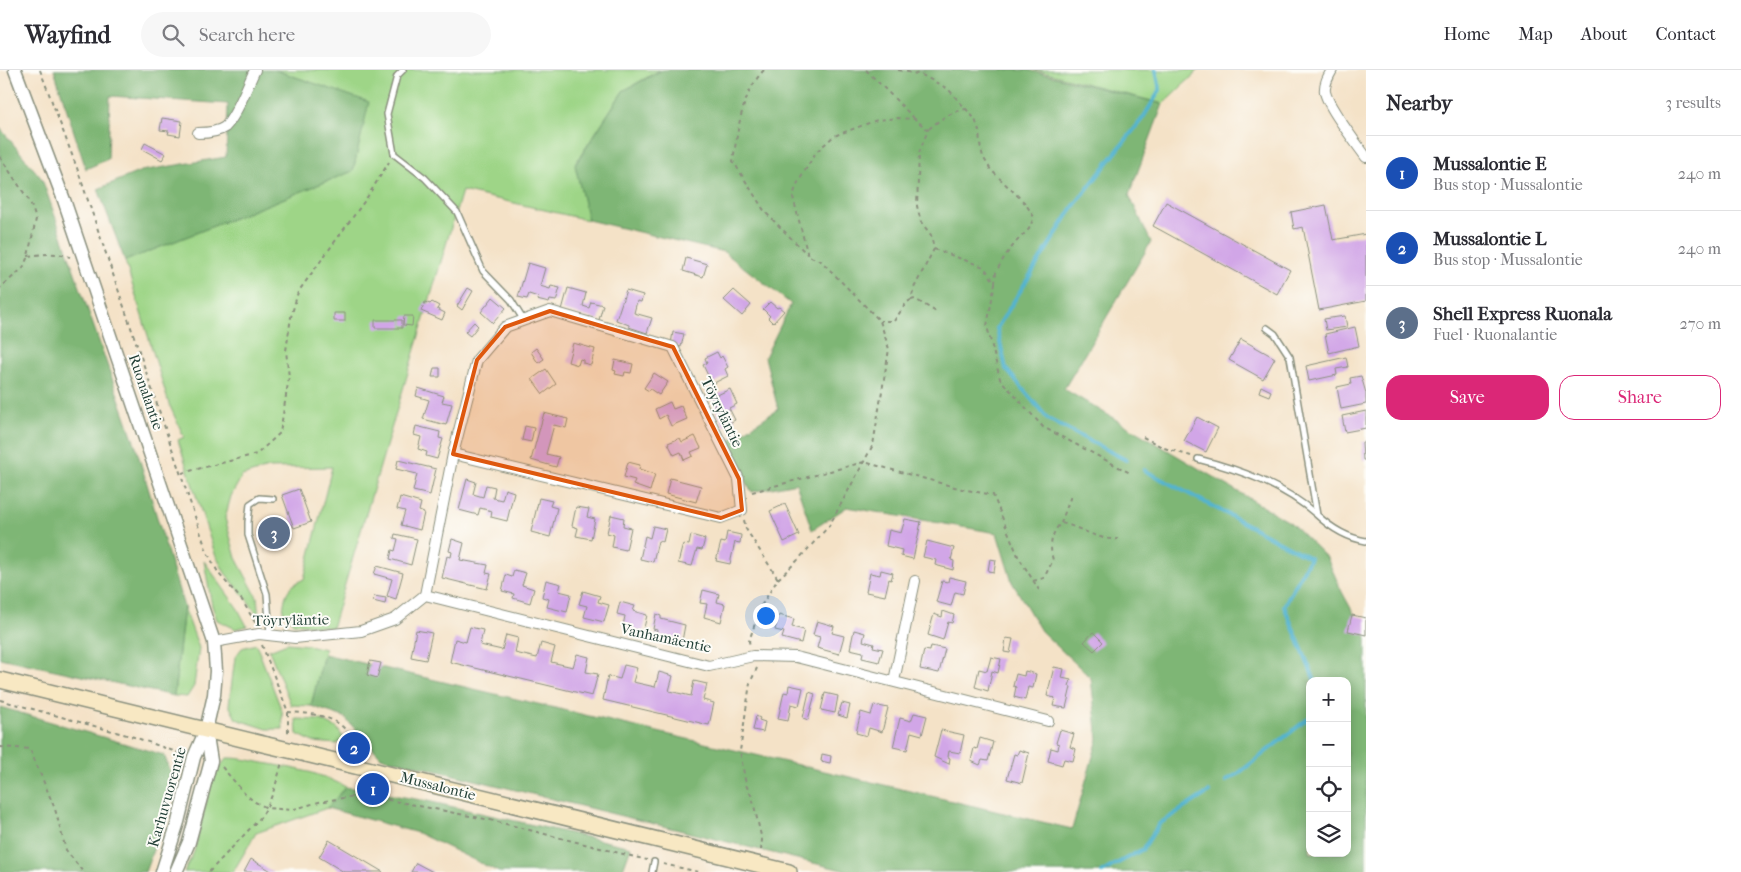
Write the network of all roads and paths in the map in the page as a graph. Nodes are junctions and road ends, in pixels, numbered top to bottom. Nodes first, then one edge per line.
1 (14, 70) edge
2 (40, 70) edge
3 (255, 70) edge
4 (403, 70) edge
5 (764, 70) edge
6 (866, 70) edge
7 (898, 70) edge
8 (1332, 70) edge
9 (966, 109) junction
10 (915, 119) junction
11 (928, 130) junction
12 (198, 133) dead end
13 (394, 154) junction
14 (1366, 156) edge
15 (0, 157) edge
16 (934, 250) junction
17 (28, 256) junction
18 (808, 256) junction
19 (84, 258) junction
20 (995, 282) junction
21 (0, 288) edge
22 (911, 300) junction
23 (938, 313) dead end
24 (524, 321) junction
25 (880, 321) junction
26 (1267, 328) dead end
27 (1143, 437) dead end
28 (453, 454) junction
29 (1198, 459) joint
30 (864, 462) junction
31 (181, 473) junction
32 (1132, 474) dead end
33 (1072, 493) dead end
34 (741, 496) junction
35 (273, 499) dead end
36 (742, 510) junction
37 (1317, 516) junction
38 (1061, 523) junction
39 (1118, 539) dead end
40 (1366, 541) edge
41 (778, 579) junction
42 (1033, 581) junction
43 (915, 582) dead end
44 (1039, 590) dead end
45 (425, 595) junction
46 (264, 634) junction
47 (214, 642) junction
48 (756, 656) junction
49 (0, 680) edge
50 (894, 681) junction
51 (0, 700) edge
52 (288, 712) junction
53 (1048, 721) dead end
54 (206, 730) junction
55 (287, 738) dead end
56 (0, 747) edge
57 (354, 748) dead end
58 (284, 754) dead end
59 (194, 757) junction
60 (211, 761) junction
61 (373, 789) dead end
62 (379, 798) junction
63 (267, 808) junction
64 (654, 862) junction
65 (757, 864) junction
66 (83, 872) edge
67 (162, 872) edge
68 (176, 872) edge
69 (209, 872) edge
70 (652, 872) edge
71 (699, 872) edge
72 (789, 872) edge

1 - 19 street, Ruonalantie
2 - 31 path
3 - 12 street
4 - 13 lane
5 - 18 path
6 - 10 path
7 - 9 path
8 - 14 street
9 - 11 path
9 - 20 path
10 - 11 path
10 - 18 path
11 - 16 path
13 - 24 lane
13 - 31 path
15 - 17 path
16 - 20 path
16 - 22 path
17 - 19 path
17 - 21 path
18 - 25 path
19 - 47 street, Ruonalantie
20 - 32 path
22 - 23 path
22 - 25 path
24 - 28 street, Töyryläntie
24 - 34 street, Töyryläntie
25 - 30 path
26 - 37 lane
27 - 29 path
28 - 36 street
28 - 45 street, Töyryläntie
29 - 37 lane
30 - 34 path
30 - 41 path
30 - 42 path
31 - 46 path
33 - 38 path
34 - 36 street, Töyryläntie
35 - 46 lane
36 - 41 path
37 - 40 lane
38 - 39 path
38 - 42 path
41 - 48 path
42 - 44 path
43 - 50 street
45 - 46 street, Töyryläntie
45 - 48 street, Vanhamäentie
46 - 47 street, Töyryläntie
46 - 52 path
47 - 54 street, Ruonalantie
48 - 50 street, Vanhamäentie
48 - 65 path
49 - 54 main road, Mussalontie
50 - 53 street, Vanhamäentie
51 - 59 path
52 - 55 path
52 - 57 path
54 - 59 street, Karhuvuorentie
54 - 60 street, Karhuvuorentie
54 - 65 main road, Mussalontie, bridge
56 - 66 path
58 - 63 path
59 - 67 street, Karhuvuorentie
60 - 63 path
60 - 68 street, Karhuvuorentie
61 - 62 path
62 - 63 path
62 - 64 path
63 - 69 path
64 - 70 lane
64 - 71 path
65 - 72 main road, Mussalontie

